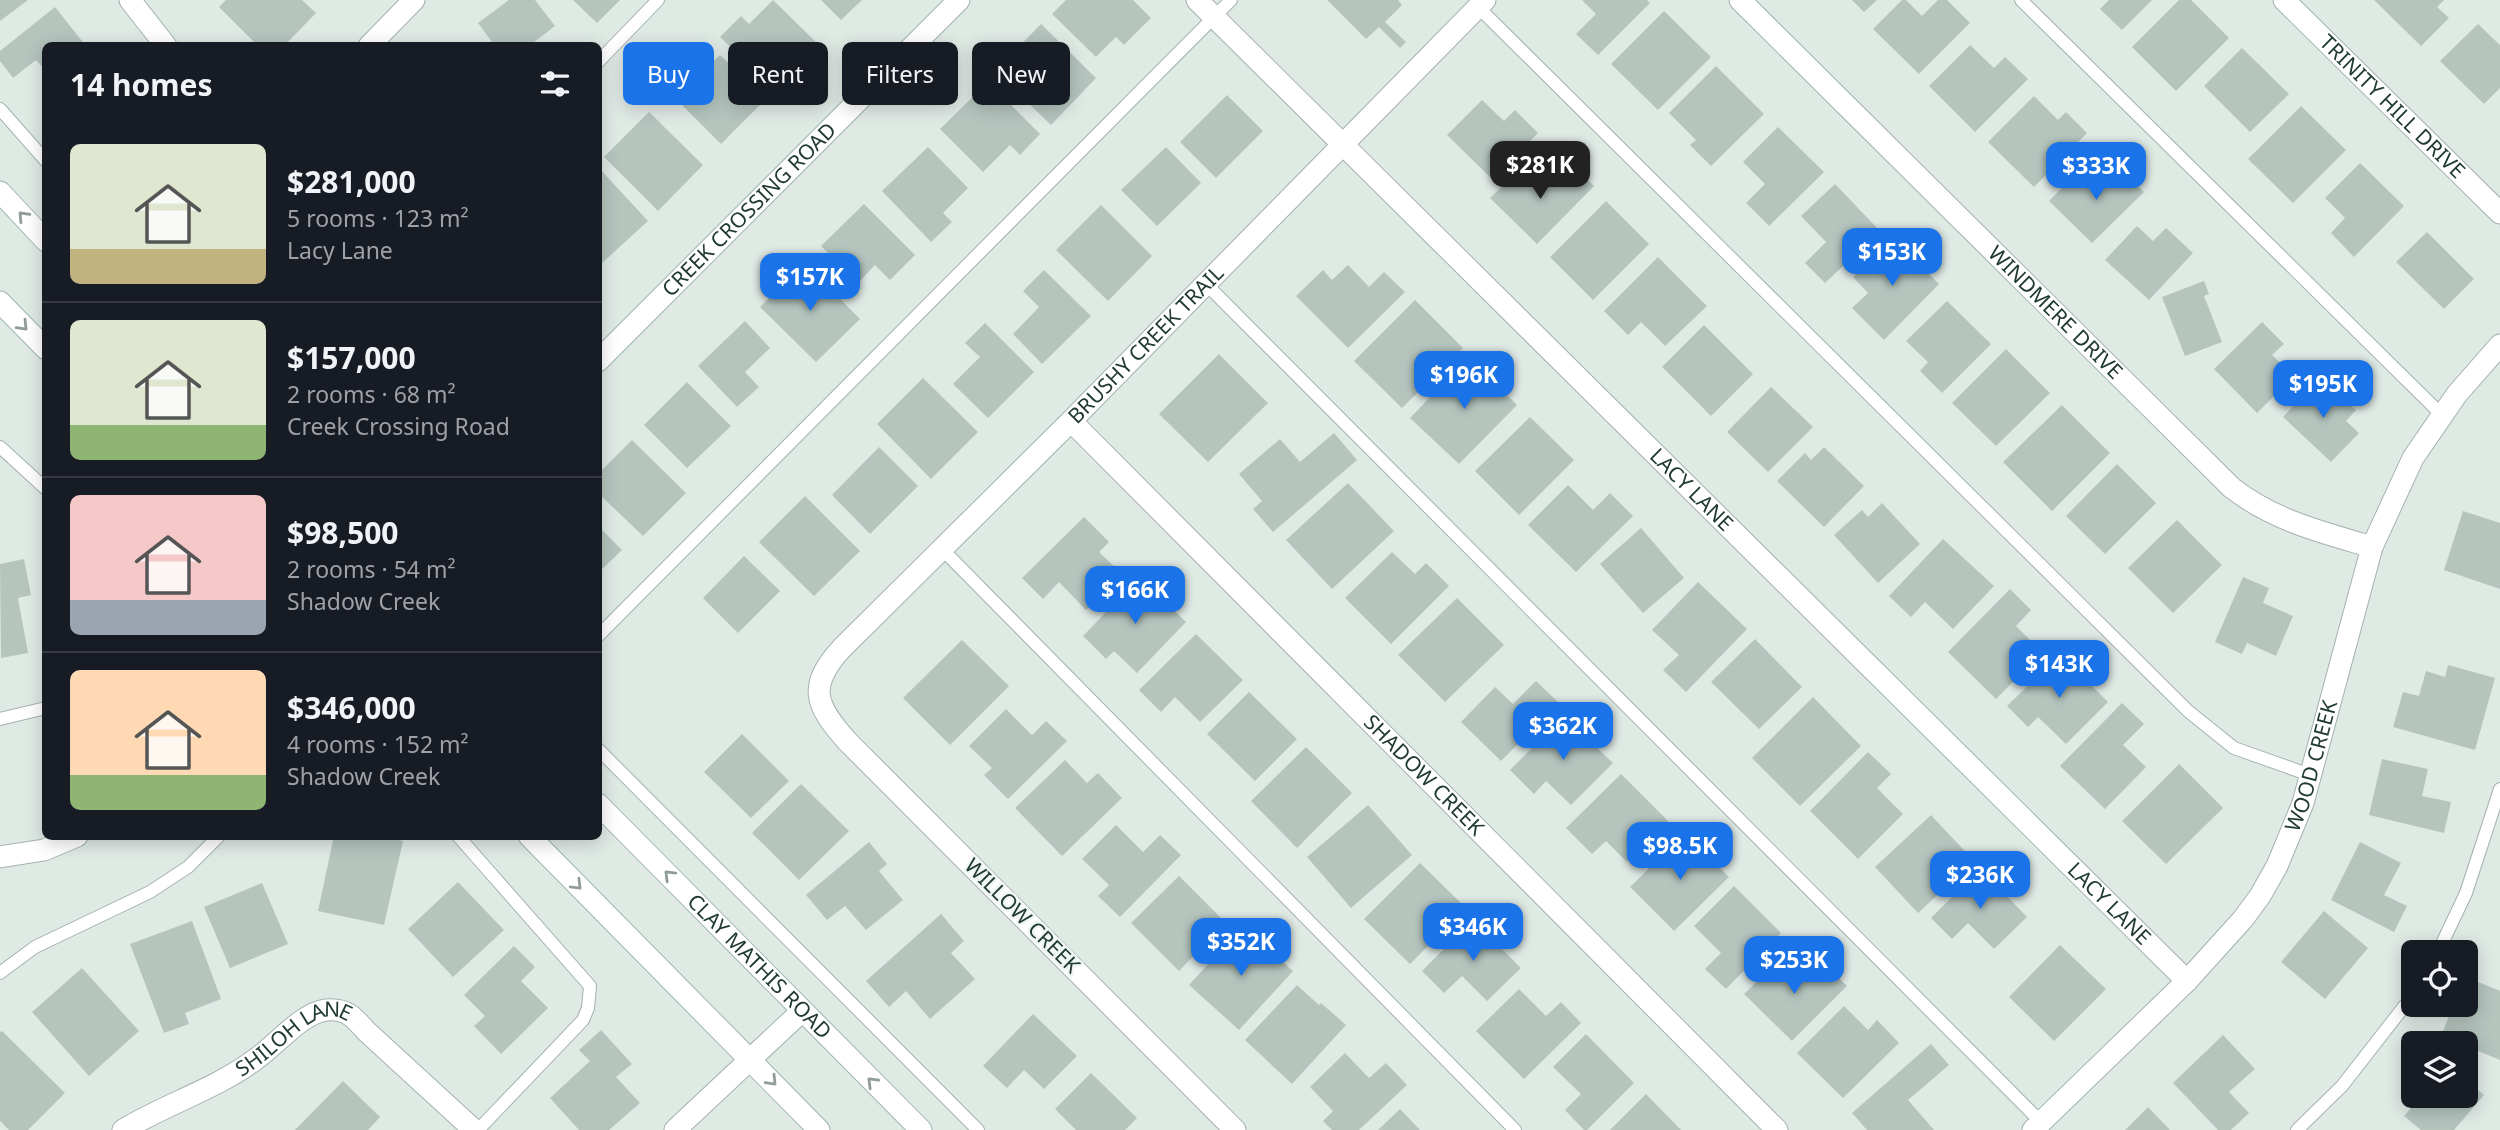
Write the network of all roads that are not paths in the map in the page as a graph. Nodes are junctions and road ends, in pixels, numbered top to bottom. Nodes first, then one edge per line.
1 (132, 0) edge
2 (414, 0) edge
3 (658, 0) edge
4 (959, 0) edge
5 (1197, 0) edge
6 (1231, 0) edge
7 (1740, 0) edge
8 (2021, 0) edge
9 (2284, 0) edge
10 (1482, 4) edge
11 (1214, 17) junction
12 (163, 42) edge
13 (373, 42) edge
14 (602, 58) edge
15 (0, 109) edge
16 (1343, 145) junction
17 (42, 156) edge
18 (0, 192) edge
19 (2500, 213) edge
20 (42, 237) edge
21 (1206, 284) junction
22 (0, 302) edge
23 (42, 345) edge
24 (2500, 345) edge
25 (602, 357) edge
26 (2442, 415) junction
27 (1071, 421) junction
28 (0, 447) edge
29 (42, 484) edge
30 (2372, 547) junction
31 (942, 549) junction
32 (602, 632) edge
33 (819, 695) joint
34 (42, 709) edge
35 (0, 719) edge
36 (602, 753) edge
37 (2310, 775) junction
38 (2500, 789) edge
39 (602, 808) edge
40 (68, 840) edge
41 (215, 840) edge
42 (462, 840) edge
43 (533, 840) edge
44 (0, 857) edge
45 (2444, 940) edge
46 (0, 973) edge
47 (2187, 981) junction
48 (2401, 1010) edge
49 (802, 1012) junction
50 (751, 1060) junction
51 (2037, 1126) edge
52 (123, 1130) edge
53 (476, 1130) edge
54 (675, 1130) edge
55 (819, 1130) edge
56 (920, 1130) edge
57 (978, 1130) edge
58 (1235, 1130) edge
59 (1515, 1130) edge
60 (1777, 1130) edge
61 (2297, 1130) edge

1 - 12 street
2 - 13 street
3 - 14 lane
4 - 25 street, CREEK CROSSING ROAD
5 - 11 street, LACY LANE
6 - 11 lane
7 - 30 street, WINDMERE DRIVE
8 - 26 lane
9 - 19 street, TRINITY HILL DRIVE
10 - 16 street, BRUSHY CREEK TRAIL
10 - 37 lane
11 - 16 street, LACY LANE
11 - 32 lane
15 - 17 lane
16 - 21 street, BRUSHY CREEK TRAIL
16 - 47 street, LACY LANE
20 -> 18 street
21 - 27 street, BRUSHY CREEK TRAIL
21 - 51 lane
22 -> 23 street
24 - 26 street, WOOD CREEK
26 - 30 street, WOOD CREEK
27 - 31 street, BRUSHY CREEK TRAIL
27 - 60 street, SHADOW CREEK
28 - 29 lane
30 - 37 street, WOOD CREEK
31 - 33 street, BRUSHY CREEK TRAIL
31 - 59 lane
33 - 58 street, WILLOW CREEK
34 - 35 lane
36 - 57 lane
37 - 47 street, WOOD CREEK
38 - 45 lane
49 -> 39 street, CLAY MATHIS ROAD
40 - 44 street
41 - 46 lane
42 - 53 lane
43 -> 50 street
47 - 51 street, WOOD CREEK
48 - 61 lane
49 - 50 street
56 -> 49 street, CLAY MATHIS ROAD
50 - 54 street
50 -> 55 street
52 - 53 street, SHILOH LANE

